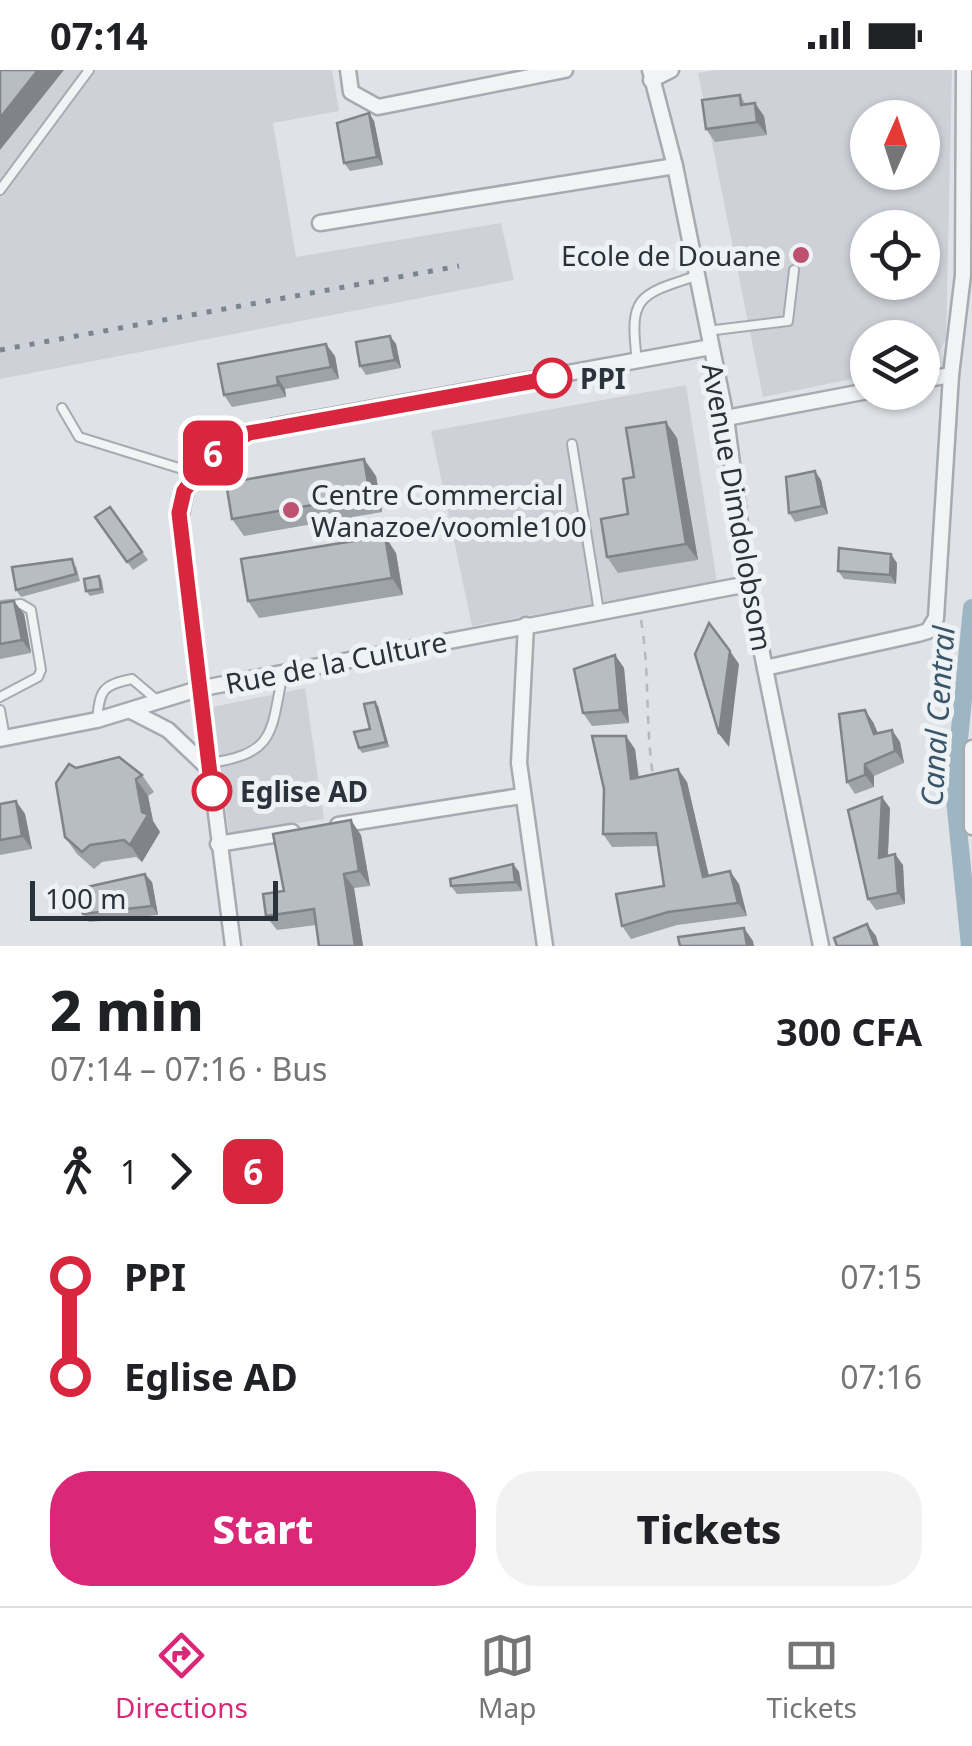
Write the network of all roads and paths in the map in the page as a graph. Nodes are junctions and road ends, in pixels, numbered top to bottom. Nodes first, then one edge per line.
1 (89, 70) edge
2 (348, 70) edge
3 (565, 70) edge
4 (671, 70) edge
5 (964, 70) edge
6 (650, 75) edge
7 (502, 76) edge
8 (675, 166) junction
9 (0, 190) edge
10 (320, 222) dead end
11 (794, 270) dead end
12 (696, 276) junction
13 (709, 339) junction
14 (638, 361) junction
15 (951, 375) junction
16 (940, 377) edge
17 (850, 394) edge
18 (62, 408) dead end
19 (726, 418) junction
20 (572, 444) dead end
21 (194, 473) junction
22 (748, 584) junction
23 (639, 605) junction
24 (0, 606) edge
25 (599, 612) junction
26 (526, 625) junction
27 (765, 668) junction
28 (282, 672) junction
29 (198, 689) junction
30 (0, 697) edge
31 (160, 702) junction
32 (0, 710) edge
33 (130, 711) junction
34 (97, 720) junction
35 (2, 738) edge
36 (972, 748) edge
37 (210, 767) junction
38 (656, 789) edge
39 (521, 796) junction
40 (972, 827) edge
41 (218, 844) junction
42 (233, 946) edge
43 (545, 946) edge
44 (820, 946) edge

1 - 9 lane
2 - 7 street
3 - 7 street
4 - 6 street
5 - 15 street
6 - 8 street, Avenue Dimdolobsom
8 - 10 street
8 - 12 street, Avenue Dimdolobsom
11 - 13 lane
12 - 13 street, Avenue Dimdolobsom
12 - 14 lane
13 - 14 street
13 - 19 street, Avenue Dimdolobsom
14 - 21 street
15 - 16 street
15 - 27 street
17 - 19 street
18 - 21 lane
19 - 22 street, Avenue Dimdolobsom
20 - 25 lane
21 - 29 street, Rue de la Culture
22 - 23 street, Rue de la Culture
22 - 27 street, Avenue Dimdolobsom
23 - 25 street, Rue de la Culture
23 - 38 path
24 - 30 lane
25 - 26 street, Rue de la Culture
26 - 28 street, Rue de la Culture
26 - 39 street
27 - 44 street, Avenue Dimdolobsom
28 - 29 street, Rue de la Culture
28 - 37 lane
29 - 31 street
29 - 37 street
31 - 33 street
31 - 34 lane
32 - 35 lane
33 - 34 street
33 - 37 street
34 - 35 street
36 - 40 street
37 - 41 street
39 - 41 street
39 - 43 street
41 - 42 street

